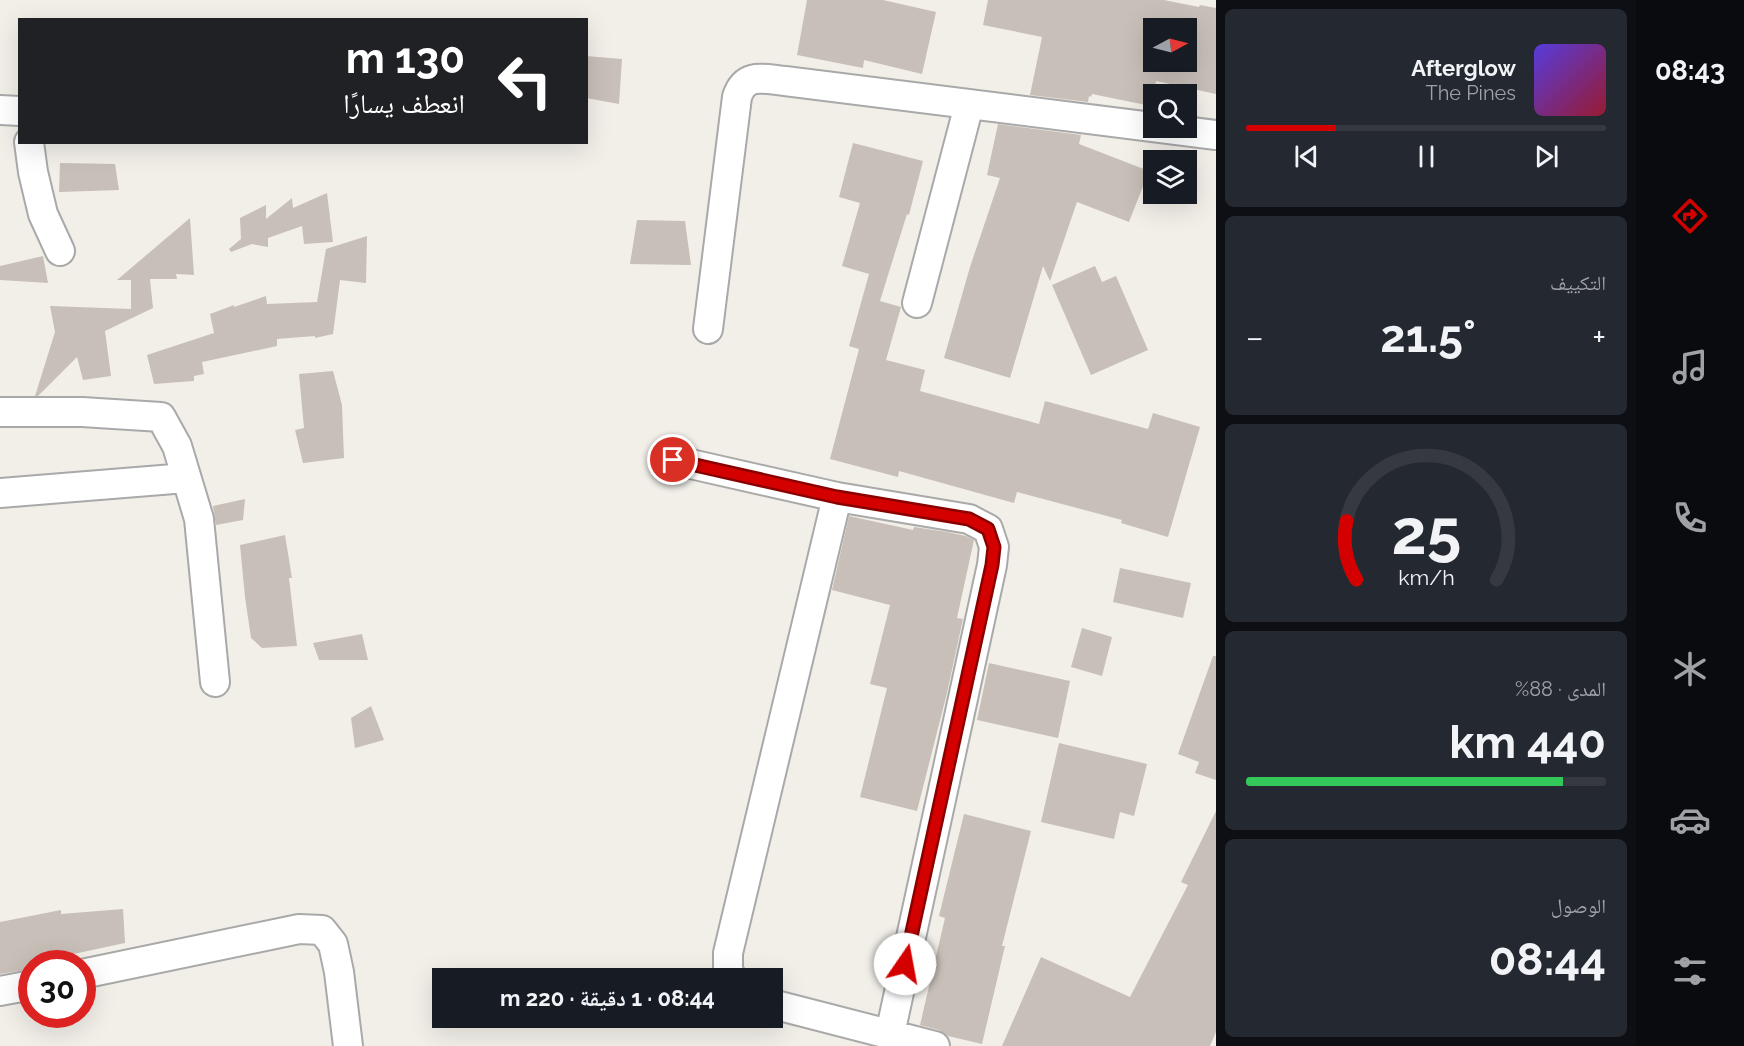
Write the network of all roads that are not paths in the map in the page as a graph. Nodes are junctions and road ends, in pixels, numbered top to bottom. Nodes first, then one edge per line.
1 (969, 105) junction
2 (0, 110) edge
3 (18, 111) edge
4 (1216, 135) edge
5 (29, 144) edge
6 (60, 251) dead end
7 (917, 303) dead end
8 (708, 329) dead end
9 (0, 412) edge
10 (673, 460) dead end
11 (186, 478) junction
12 (0, 493) edge
13 (837, 497) junction
14 (215, 682) dead end
15 (728, 968) edge
16 (96, 971) edge
17 (18, 988) edge
18 (0, 991) edge
19 (783, 1007) edge
20 (890, 1034) junction
21 (348, 1046) edge
22 (934, 1046) edge

1 - 4 street
1 - 7 street
1 - 8 street
2 - 3 street
5 - 6 street
9 - 11 street
10 - 13 street
11 - 12 street
11 - 14 street
13 - 15 street
13 - 20 street
16 - 21 street
17 - 18 street
19 - 20 street
20 - 22 street

